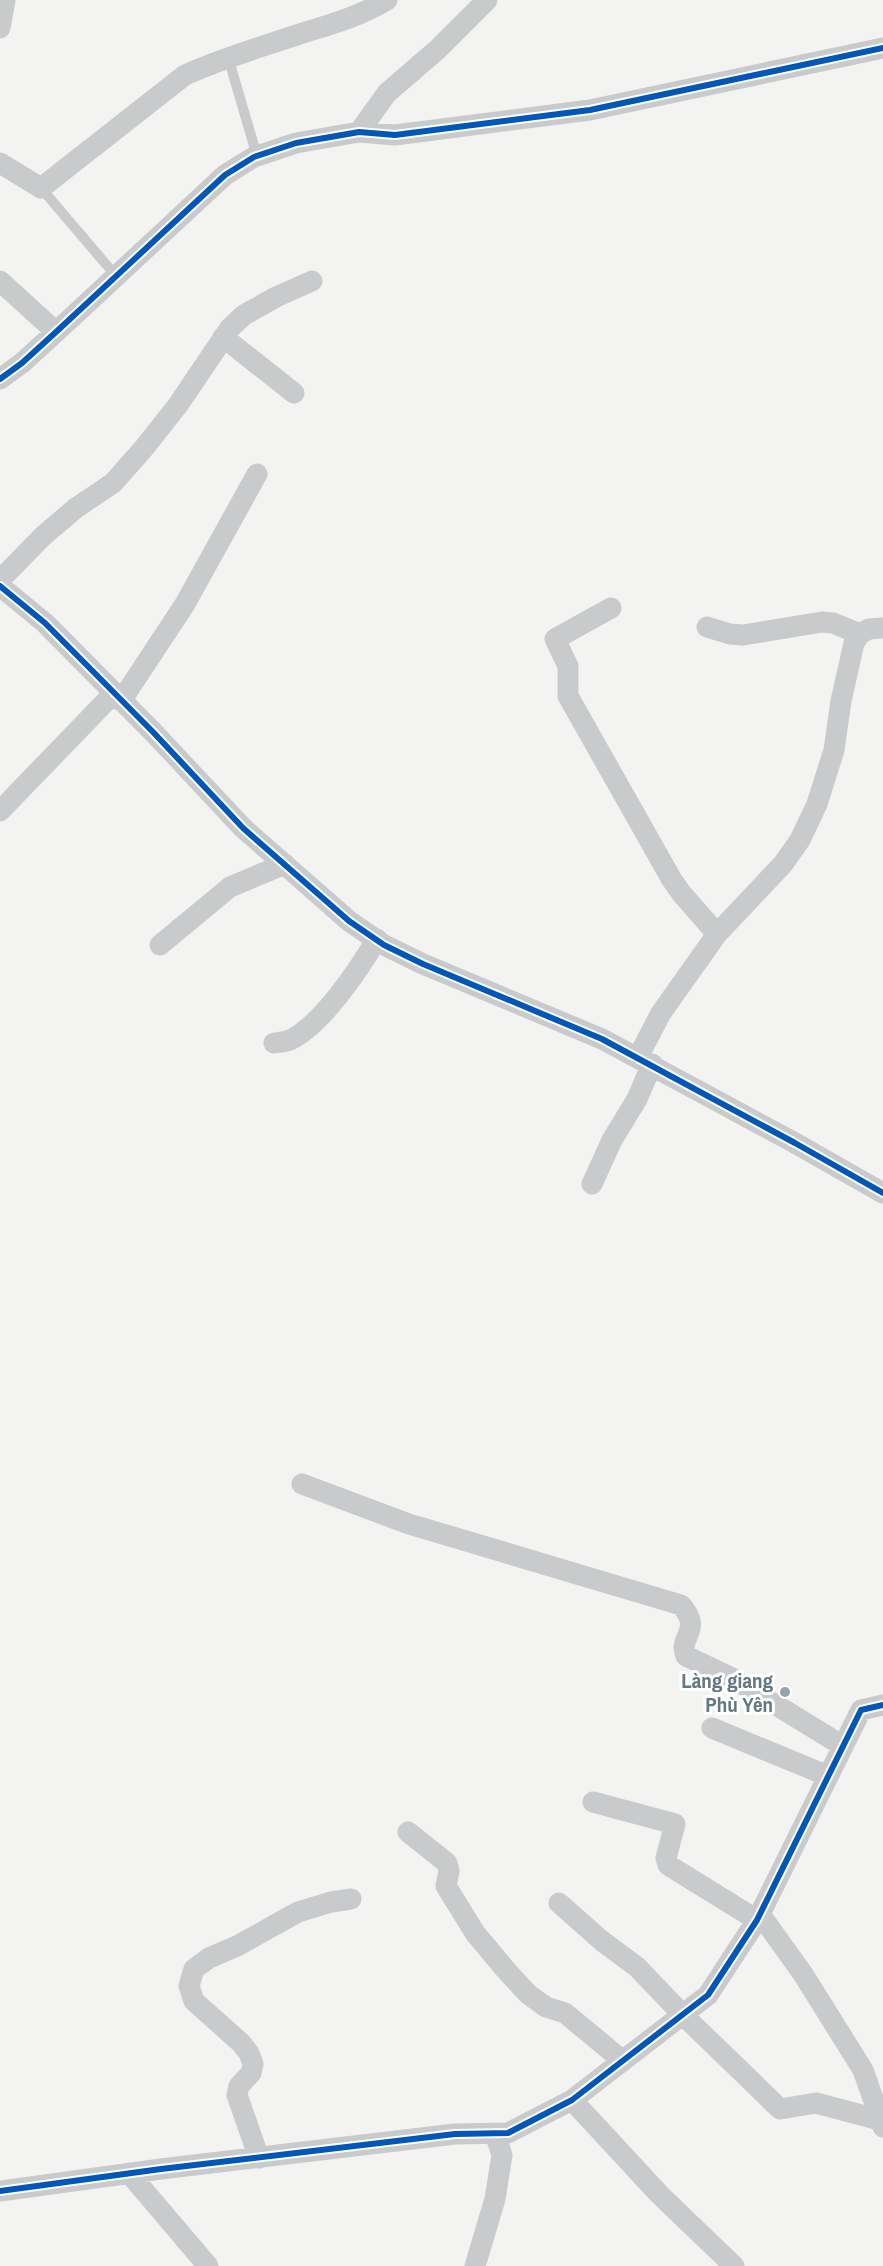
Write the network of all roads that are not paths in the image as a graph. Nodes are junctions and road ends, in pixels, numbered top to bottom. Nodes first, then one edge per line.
1 (5, 0) edge
2 (387, 0) edge
3 (483, 2) edge
4 (0, 28) edge
5 (883, 48) edge
6 (228, 57) junction
7 (358, 132) junction
8 (257, 156) junction
9 (0, 162) edge
10 (41, 188) junction
11 (116, 276) junction
12 (312, 281) dead end
13 (0, 282) edge
14 (56, 332) junction
15 (223, 337) junction
16 (0, 379) edge
17 (294, 393) dead end
18 (257, 474) dead end
19 (0, 580) edge
20 (0, 586) edge
21 (611, 608) dead end
22 (707, 627) dead end
23 (883, 628) edge
24 (860, 634) junction
25 (118, 697) junction
26 (0, 811) edge
27 (285, 864) junction
28 (717, 934) junction
29 (376, 939) junction
30 (160, 945) dead end
31 (274, 1043) dead end
32 (645, 1061) junction
33 (592, 1184) dead end
34 (883, 1193) edge
35 (302, 1484) dead end
36 (883, 1705) edge
37 (712, 1728) dead end
38 (843, 1746) junction
39 (828, 1776) junction
40 (593, 1802) dead end
41 (408, 1832) dead end
42 (351, 1899) dead end
43 (559, 1903) dead end
44 (759, 1917) junction
45 (682, 2015) junction
46 (623, 2061) junction
47 (572, 2100) junction
48 (881, 2124) edge
49 (495, 2134) junction
50 (258, 2157) junction
51 (129, 2173) junction
52 (0, 2191) edge
53 (208, 2266) edge
54 (475, 2266) edge
55 (734, 2266) edge

1 - 4 street
2 - 6 street
3 - 7 street
5 - 7 street
6 - 8 lane
6 - 10 street
7 - 8 street
8 - 11 street
9 - 10 street
10 - 11 lane
11 - 14 street
12 - 15 street
13 - 14 street
14 - 16 street
15 - 17 street
15 - 19 street
18 - 25 street
20 - 25 street
21 - 28 street
22 - 24 street
23 - 24 street
24 - 28 street
25 - 26 street
25 - 27 street
27 - 29 street
27 - 30 street
28 - 32 street
29 - 31 street
29 - 32 street
32 - 33 street
32 - 34 street
35 - 38 street
36 - 38 street
37 - 39 street
38 - 39 street
39 - 44 street
40 - 44 street
41 - 46 street
42 - 50 street
43 - 45 street
44 - 45 street
44 - 48 street
45 - 46 street
45 - 48 street
46 - 47 street
47 - 49 street
47 - 55 street
49 - 50 street
49 - 54 street
50 - 51 street
51 - 52 street
51 - 53 street

